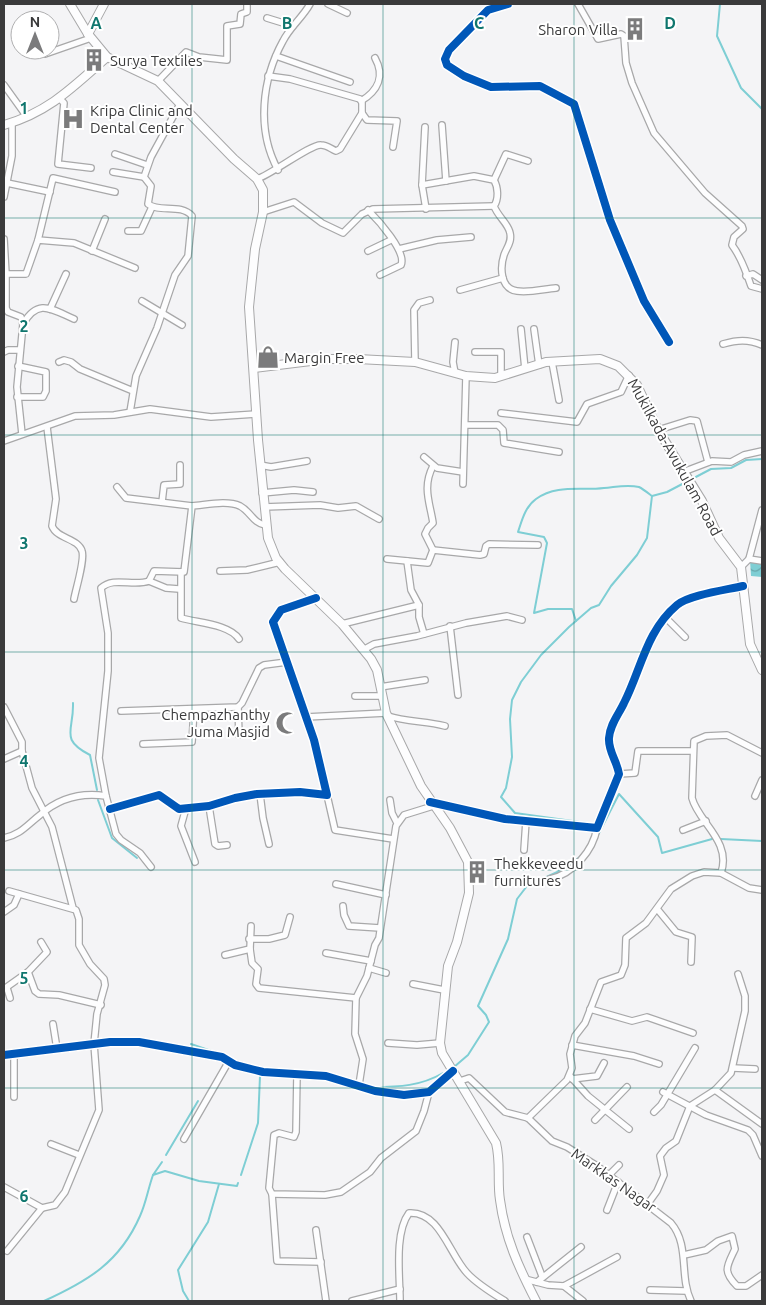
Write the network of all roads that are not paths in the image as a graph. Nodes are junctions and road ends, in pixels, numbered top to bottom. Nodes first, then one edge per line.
1 (70, 4) edge
2 (104, 4) edge
3 (247, 4) edge
4 (310, 4) edge
5 (328, 4) edge
6 (508, 4) edge
7 (578, 4) edge
8 (347, 13) dead end
9 (267, 18) dead end
10 (293, 26) junction
11 (89, 36) junction
12 (60, 48) edge
13 (276, 56) junction
14 (107, 57) junction
15 (375, 58) dead end
16 (268, 76) junction
17 (158, 81) junction
18 (350, 82) dead end
19 (4, 85) edge
20 (60, 99) junction
21 (362, 101) junction
22 (180, 104) junction
23 (362, 113) junction
24 (26, 117) junction
25 (12, 123) junction
26 (4, 125) edge
27 (442, 125) dead end
28 (425, 127) dead end
29 (393, 147) dead end
30 (115, 154) dead end
31 (528, 161) dead end
32 (147, 165) junction
33 (91, 168) dead end
34 (278, 170) junction
35 (113, 172) dead end
36 (144, 177) junction
37 (257, 179) junction
38 (494, 180) junction
39 (446, 181) junction
40 (7, 183) junction
41 (422, 185) junction
42 (50, 192) junction
43 (115, 192) dead end
44 (4, 197) edge
45 (494, 206) junction
46 (152, 207) junction
47 (426, 209) junction
48 (368, 210) junction
49 (263, 212) junction
50 (105, 219) dead end
51 (128, 231) dead end
52 (472, 237) dead end
53 (4, 239) edge
54 (38, 240) junction
55 (391, 240) junction
56 (399, 249) junction
57 (92, 250) junction
58 (368, 251) dead end
59 (135, 268) dead end
60 (66, 274) dead end
61 (380, 275) dead end
62 (746, 276) junction
63 (5, 278) edge
64 (503, 278) junction
65 (762, 280) edge
66 (556, 288) dead end
67 (762, 289) edge
68 (460, 290) dead end
69 (430, 300) dead end
70 (142, 301) dead end
71 (50, 309) junction
72 (163, 312) junction
73 (24, 319) junction
74 (74, 320) dead end
75 (182, 325) dead end
76 (521, 329) dead end
77 (534, 329) dead end
78 (455, 342) dead end
79 (669, 342) dead end
80 (723, 344) dead end
81 (762, 345) edge
82 (20, 350) junction
83 (4, 352) edge
84 (475, 352) dead end
85 (59, 362) dead end
86 (415, 362) junction
87 (552, 362) junction
88 (539, 365) junction
89 (18, 366) junction
90 (254, 368) junction
91 (525, 369) junction
92 (455, 373) junction
93 (629, 375) junction
94 (466, 376) junction
95 (501, 376) junction
96 (134, 392) junction
97 (17, 397) junction
98 (559, 400) dead end
99 (130, 412) junction
100 (502, 413) dead end
101 (257, 414) junction
102 (465, 425) junction
103 (47, 427) junction
104 (658, 430) junction
105 (22, 434) junction
106 (4, 441) edge
107 (762, 451) edge
108 (559, 452) dead end
109 (424, 456) dead end
110 (307, 461) dead end
111 (708, 462) junction
112 (180, 465) dead end
113 (260, 465) junction
114 (433, 466) junction
115 (463, 472) junction
116 (685, 475) junction
117 (463, 484) dead end
118 (117, 487) dead end
119 (313, 492) dead end
120 (262, 493) junction
121 (162, 502) junction
122 (192, 506) junction
123 (264, 507) junction
124 (762, 510) edge
125 (379, 520) dead end
126 (265, 525) junction
127 (538, 545) dead end
128 (433, 550) junction
129 (388, 559) dead end
130 (749, 559) junction
131 (407, 561) junction
132 (762, 561) edge
133 (280, 562) junction
134 (742, 567) junction
135 (220, 571) dead end
136 (181, 572) junction
137 (149, 582) junction
138 (743, 586) junction
139 (179, 589) junction
140 (74, 598) dead end
141 (316, 598) junction
142 (419, 605) junction
143 (666, 617) junction
144 (522, 620) dead end
145 (342, 624) junction
146 (450, 626) junction
147 (424, 634) junction
148 (685, 637) dead end
149 (239, 639) dead end
150 (363, 650) junction
151 (287, 662) junction
152 (762, 670) edge
153 (425, 680) dead end
154 (380, 687) junction
155 (458, 695) dead end
156 (355, 696) dead end
157 (382, 696) junction
158 (4, 707) edge
159 (238, 707) junction
160 (194, 709) junction
161 (122, 711) dead end
162 (387, 715) junction
163 (306, 717) junction
164 (445, 726) dead end
165 (239, 736) dead end
166 (143, 744) dead end
167 (22, 751) junction
168 (693, 751) junction
169 (762, 753) edge
170 (4, 759) edge
171 (619, 774) junction
172 (762, 780) edge
173 (260, 794) junction
174 (327, 795) junction
175 (106, 796) junction
176 (755, 796) dead end
177 (390, 800) dead end
178 (431, 804) junction
179 (208, 806) junction
180 (186, 808) junction
181 (110, 809) junction
182 (44, 812) junction
183 (526, 821) junction
184 (706, 821) junction
185 (397, 823) junction
186 (597, 828) junction
187 (683, 830) dead end
188 (4, 838) edge
189 (393, 839) junction
190 (269, 844) dead end
191 (227, 845) dead end
192 (524, 850) dead end
193 (195, 862) dead end
194 (152, 867) dead end
195 (721, 872) junction
196 (550, 879) dead end
197 (336, 884) dead end
198 (762, 890) edge
199 (9, 891) dead end
200 (19, 894) junction
201 (386, 895) junction
202 (343, 906) dead end
203 (72, 908) junction
204 (658, 910) junction
205 (4, 912) edge
206 (290, 917) dead end
207 (251, 926) dead end
208 (380, 928) junction
209 (249, 939) junction
210 (41, 942) dead end
211 (250, 949) junction
212 (326, 953) dead end
213 (225, 955) dead end
214 (371, 961) junction
215 (691, 962) dead end
216 (369, 968) junction
217 (28, 972) junction
218 (386, 973) dead end
219 (738, 974) dead end
220 (413, 984) dead end
221 (6, 988) edge
222 (444, 990) junction
223 (10, 998) dead end
224 (356, 998) junction
225 (101, 1005) junction
226 (590, 1009) junction
227 (53, 1024) dead end
228 (693, 1033) dead end
229 (388, 1043) dead end
230 (440, 1043) junction
231 (94, 1044) junction
232 (572, 1045) junction
233 (694, 1048) dead end
234 (57, 1050) junction
235 (14, 1054) junction
236 (4, 1055) edge
237 (229, 1062) junction
238 (604, 1062) dead end
239 (658, 1064) dead end
240 (733, 1068) junction
241 (755, 1069) dead end
242 (453, 1071) junction
243 (297, 1074) junction
244 (571, 1078) junction
245 (460, 1081) junction
246 (359, 1085) junction
247 (627, 1087) dead end
248 (715, 1090) junction
249 (428, 1092) junction
250 (665, 1093) junction
251 (14, 1097) dead end
252 (690, 1106) junction
253 (604, 1109) junction
254 (654, 1112) dead end
255 (528, 1118) junction
256 (595, 1120) dead end
257 (762, 1124) edge
258 (629, 1128) dead end
259 (184, 1139) dead end
260 (51, 1144) dead end
261 (79, 1155) junction
262 (762, 1156) edge
263 (619, 1165) dead end
264 (609, 1175) junction
265 (618, 1182) junction
266 (4, 1187) edge
267 (272, 1194) junction
268 (647, 1205) junction
269 (42, 1208) junction
270 (608, 1210) dead end
271 (316, 1230) dead end
272 (527, 1238) dead end
273 (581, 1247) dead end
274 (7, 1251) dead end
275 (684, 1255) junction
276 (617, 1257) dead end
277 (320, 1262) junction
278 (762, 1275) edge
279 (542, 1276) junction
280 (525, 1279) junction
281 (537, 1282) junction
282 (564, 1286) junction
283 (400, 1289) junction
284 (650, 1290) dead end
285 (686, 1291) junction
286 (326, 1301) edge
287 (352, 1301) edge
288 (400, 1301) edge
289 (504, 1301) edge
290 (536, 1301) edge
291 (584, 1301) edge
292 (691, 1301) edge

1 - 11 main road
2 - 11 main road
3 - 17 street
4 - 10 street
5 - 8 street
6 - 79 street
7 - 62 street
9 - 10 street
10 - 13 street
11 - 12 street
11 - 14 main road
13 - 16 street
13 - 18 street
14 - 17 main road
14 - 20 main road
15 - 21 street
16 - 21 street
16 - 34 street
17 - 22 main road
19 - 24 street
20 - 24 main road
20 - 33 street
21 - 23 street
22 - 32 street
22 - 37 main road
23 - 29 street
23 - 34 street
24 - 25 main road
25 - 26 main road
25 - 40 street
27 - 39 street
28 - 41 street
30 - 32 street
31 - 38 street
32 - 36 street
34 - 37 street
35 - 36 street
36 - 46 street
37 - 49 main road
38 - 39 street
38 - 45 street
39 - 41 street
40 - 42 street
40 - 44 street
41 - 47 street
42 - 43 street
42 - 54 street
45 - 47 street
45 - 64 street
46 - 51 street
46 - 72 street
47 - 48 street
48 - 49 street
48 - 55 street
49 - 90 main road
50 - 57 street
52 - 56 street
53 - 63 street
54 - 57 street
54 - 63 street
55 - 56 street
55 - 58 street
56 - 61 street
57 - 59 street
60 - 71 street
62 - 65 street
62 - 67 street
63 - 73 street
64 - 66 street
64 - 68 street
69 - 86 street
70 - 72 street
71 - 73 street
71 - 74 street
72 - 75 street
72 - 96 street
73 - 82 street
76 - 91 street
77 - 88 street
78 - 92 street
80 - 81 street
82 - 83 street
82 - 89 street
84 - 95 street
85 - 96 street
86 - 90 main road, Mukilkada-Avukulam Road
86 - 92 main road, Mukilkada-Avukulam Road
87 - 88 main road, Mukilkada-Avukulam Road
87 - 93 main road, Mukilkada-Avukulam Road
87 - 98 street
88 - 91 main road, Mukilkada-Avukulam Road
89 - 97 street
89 - 97 street
90 - 101 main road
91 - 95 main road, Mukilkada-Avukulam Road
92 - 94 main road, Mukilkada-Avukulam Road
93 - 100 street
93 - 104 main road, Mukilkada-Avukulam Road
94 - 95 main road, Mukilkada-Avukulam Road
94 - 102 street
96 - 99 street
97 - 105 street
99 - 101 street
99 - 103 street
101 - 113 main road
102 - 108 street
102 - 115 street
103 - 105 street
103 - 140 street
104 - 111 street
104 - 116 main road, Mukilkada-Avukulam Road
105 - 106 street
107 - 111 street
109 - 114 street
110 - 113 street
111 - 116 street
112 - 121 street
113 - 120 main road
114 - 115 street
114 - 128 street
115 - 117 street
116 - 134 main road, Mukilkada-Avukulam Road
118 - 121 street
119 - 120 street
120 - 123 main road
121 - 122 street
122 - 126 street
122 - 136 street
123 - 125 street
123 - 126 main road
124 - 130 street
126 - 133 main road
127 - 128 street
128 - 131 street
129 - 131 street
130 - 132 street
130 - 134 street
131 - 142 street
133 - 135 street
133 - 141 main road
134 - 138 main road
136 - 137 street
136 - 139 street
137 - 139 street
137 - 175 street
138 - 143 street
138 - 152 main road
139 - 149 street
141 - 145 main road
141 - 151 street
142 - 145 street
142 - 147 street
143 - 148 street
143 - 171 street
144 - 146 street
145 - 150 main road
146 - 147 street
146 - 155 street
147 - 150 street
150 - 154 main road
151 - 159 street
151 - 163 street
153 - 154 street
154 - 157 main road
156 - 157 street
157 - 162 main road
158 - 167 street
159 - 160 street
159 - 165 street
160 - 161 street
160 - 166 street
162 - 163 street
162 - 164 street
162 - 178 main road
163 - 174 street
167 - 170 street
167 - 182 street
168 - 169 street
168 - 171 street
168 - 184 street
171 - 186 street
172 - 176 street
173 - 174 street
173 - 179 street
173 - 190 street
174 - 189 street
175 - 181 street
175 - 182 street
177 - 185 street
178 - 183 street
178 - 185 street
178 - 222 main road
179 - 180 street
179 - 191 street
180 - 181 street
180 - 193 street
181 - 194 street
182 - 188 street
182 - 203 street
183 - 186 street
183 - 192 street
184 - 187 street
184 - 195 street
185 - 189 street
186 - 196 street
189 - 201 street
195 - 198 street
195 - 204 street
197 - 201 street
199 - 200 street
200 - 203 street
200 - 205 street
201 - 208 street
202 - 208 street
203 - 225 street
204 - 215 street
204 - 226 street
206 - 209 street
207 - 209 street
208 - 214 street
209 - 211 street
210 - 217 street
211 - 213 street
211 - 224 street
212 - 214 street
214 - 216 street
216 - 218 street
216 - 224 street
217 - 221 street
217 - 225 street
219 - 240 street
220 - 222 street
221 - 223 street
222 - 230 main road
224 - 246 street
225 - 231 street
226 - 228 street
226 - 232 street
227 - 234 street
229 - 230 street
230 - 242 main road
231 - 234 main road
231 - 237 main road
231 - 261 street
232 - 239 street
232 - 244 street
233 - 250 street
234 - 235 main road
235 - 236 main road
235 - 251 street
237 - 243 main road
237 - 259 street
238 - 244 street
240 - 241 street
240 - 248 street
242 - 245 main road
242 - 249 main road
243 - 246 main road
243 - 267 street
244 - 253 street
244 - 255 street
245 - 255 street
245 - 280 main road
246 - 249 main road
247 - 253 street
248 - 252 street
248 - 257 street
249 - 267 street
250 - 252 street
250 - 254 street
252 - 262 street
252 - 268 street
253 - 256 street
253 - 258 street
255 - 264 street, Markkas Nagar
260 - 261 street
261 - 269 street
263 - 264 street
264 - 265 street, Markkas Nagar
265 - 268 street, Markkas Nagar
265 - 270 street
266 - 269 street
267 - 277 street
268 - 275 street, Markkas Nagar
269 - 274 street
271 - 277 street
272 - 279 street
273 - 279 street
275 - 278 street
275 - 285 street, Markkas Nagar
276 - 282 street
277 - 286 street
279 - 281 street
280 - 281 street
280 - 290 main road
281 - 282 street
282 - 291 street
283 - 287 street
283 - 288 street
283 - 289 street
284 - 285 street
285 - 292 street

